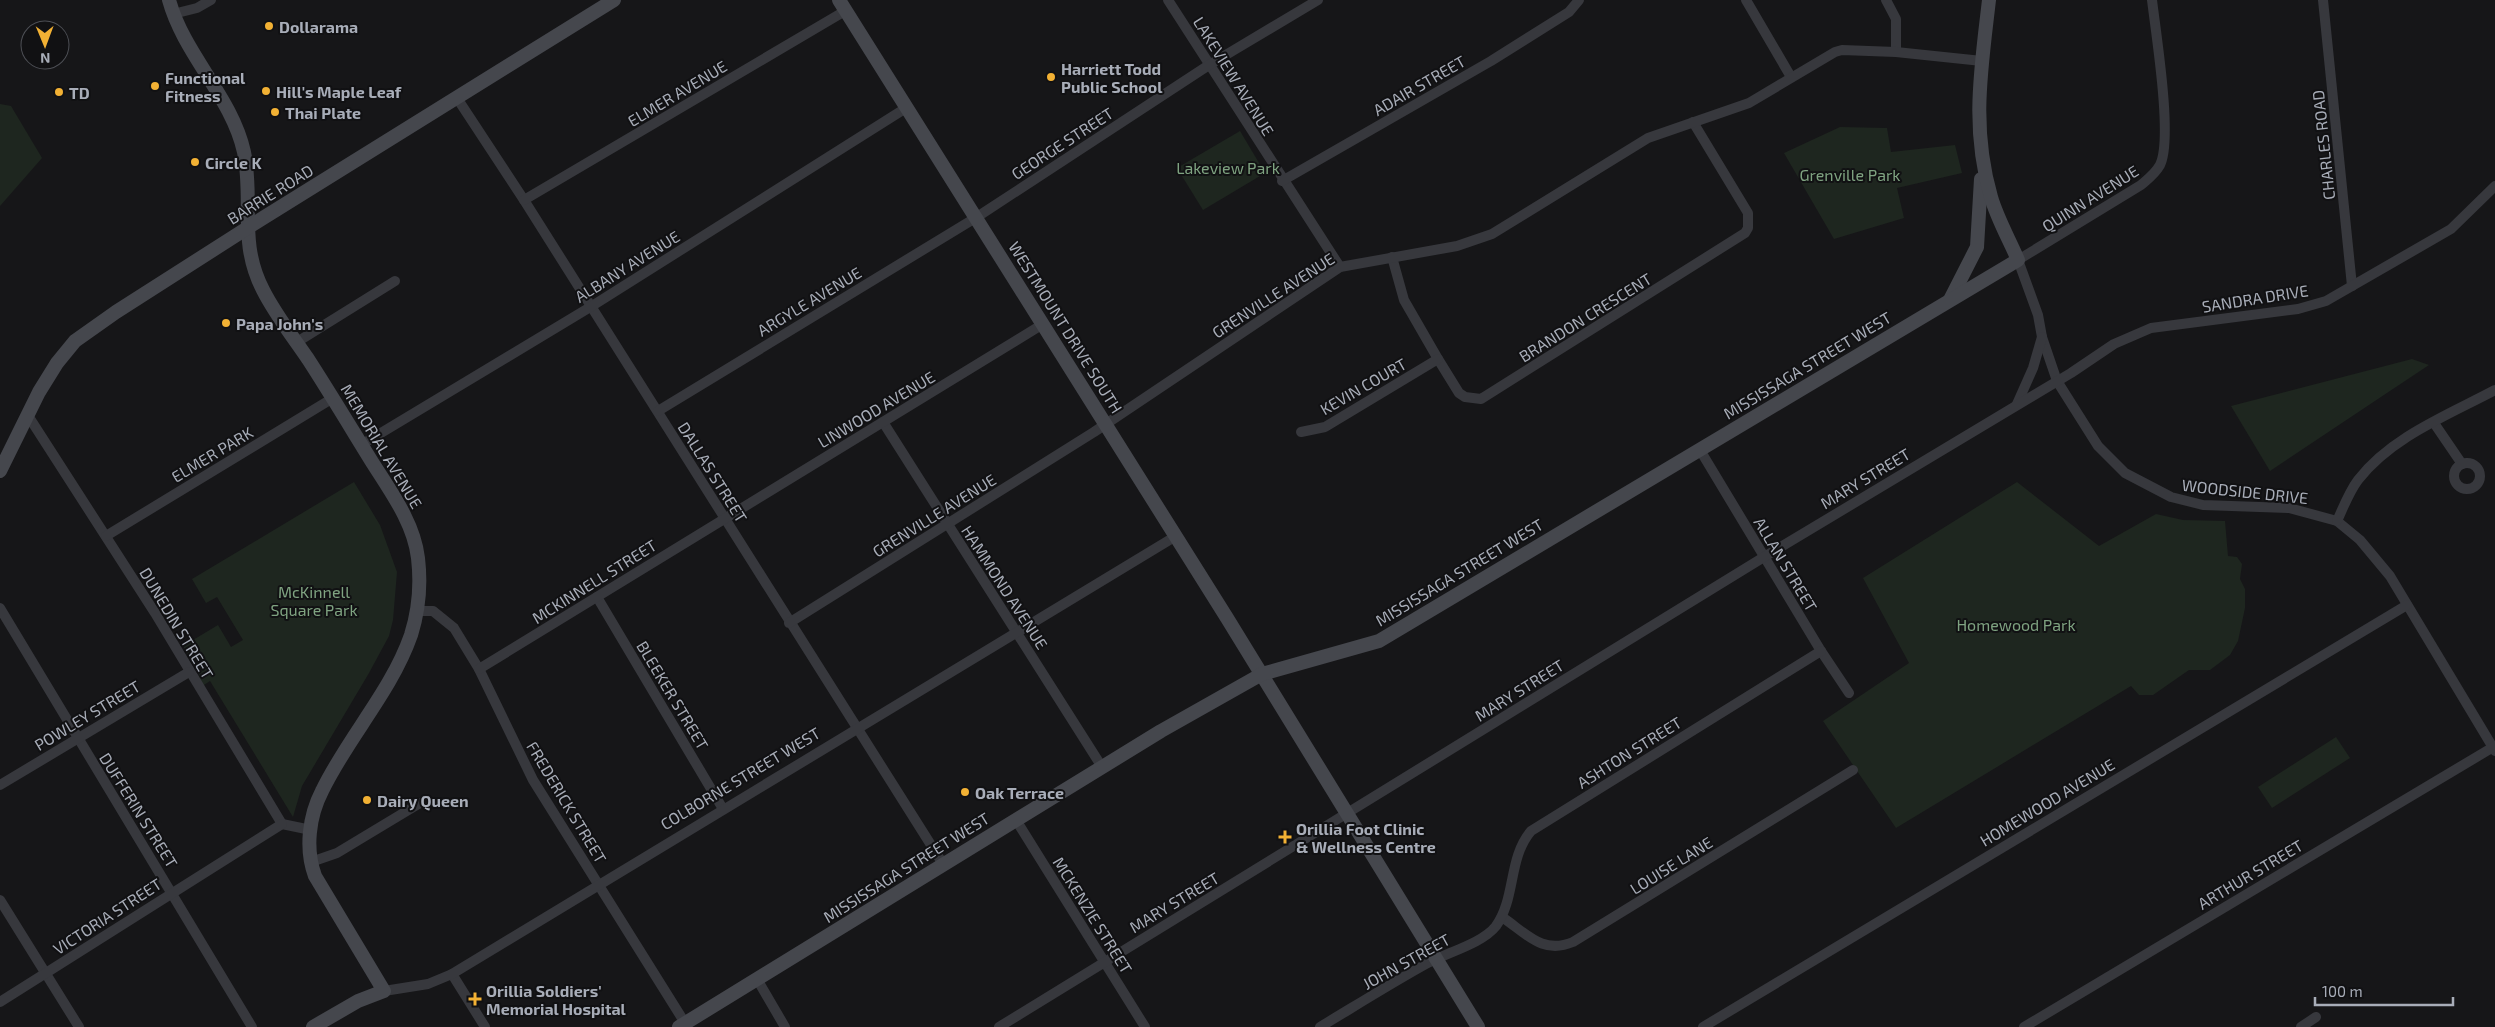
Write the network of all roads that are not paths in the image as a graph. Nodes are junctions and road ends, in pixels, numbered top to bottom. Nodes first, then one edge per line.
1 (169, 0) edge
2 (211, 0) edge
3 (614, 0) edge
4 (1168, 0) edge
5 (1318, 0) edge
6 (1579, 0) edge
7 (1746, 0) edge
8 (1886, 0) edge
9 (1989, 0) edge
10 (2152, 0) edge
11 (2323, 0) edge
12 (842, 5) edge
13 (173, 14) junction
14 (1896, 52) junction
15 (1982, 61) junction
16 (1209, 65) junction
17 (1791, 77) junction
18 (457, 98) junction
19 (906, 108) junction
20 (1693, 122) junction
21 (1982, 160) junction
22 (1282, 181) junction
23 (2495, 186) edge
24 (524, 200) junction
25 (977, 217) junction
26 (248, 228) junction
27 (1392, 257) junction
28 (2018, 260) junction
29 (1340, 267) junction
30 (395, 281) dead end
31 (2352, 286) junction
32 (1950, 300) junction
33 (592, 306) junction
34 (1043, 324) junction
35 (2042, 337) junction
36 (297, 342) junction
37 (1438, 359) junction
38 (2057, 381) junction
39 (2495, 390) edge
40 (333, 398) junction
41 (2016, 405) junction
42 (658, 411) junction
43 (27, 414) junction
44 (883, 422) junction
45 (2434, 423) junction
46 (1105, 424) junction
47 (1301, 432) dead end
48 (362, 445) junction
49 (1700, 450) junction
50 (2462, 464) dead end
51 (0, 471) edge
52 (724, 518) junction
53 (2337, 521) junction
54 (947, 525) junction
55 (106, 536) junction
56 (1176, 536) junction
57 (1764, 557) junction
58 (597, 597) junction
59 (2407, 605) junction
60 (0, 608) edge
61 (417, 611) junction
62 (790, 623) junction
63 (1018, 632) junction
64 (1822, 651) junction
65 (479, 668) junction
66 (189, 672) junction
67 (1262, 674) junction
68 (1849, 693) dead end
69 (855, 728) junction
70 (77, 738) junction
71 (2494, 748) edge
72 (1102, 767) junction
73 (1853, 770) dead end
74 (0, 785) edge
75 (420, 803) dead end
76 (723, 809) junction
77 (1346, 814) junction
78 (1016, 820) junction
79 (282, 824) junction
80 (311, 830) junction
81 (311, 862) junction
82 (943, 864) junction
83 (599, 885) junction
84 (172, 892) junction
85 (0, 900) edge
86 (1502, 917) junction
87 (1436, 960) junction
88 (1104, 962) junction
89 (46, 973) junction
90 (452, 974) junction
91 (757, 979) junction
92 (384, 992) junction
93 (0, 1002) edge
94 (2316, 1017) dead end
95 (682, 1025) edge
96 (80, 1027) edge
97 (252, 1027) edge
98 (313, 1027) edge
99 (485, 1027) edge
100 (785, 1027) edge
101 (998, 1027) edge
102 (1144, 1027) edge
103 (1320, 1027) edge
104 (1478, 1027) edge
105 (1703, 1027) edge
106 (2024, 1027) edge
107 (2301, 1027) edge

1 - 13 street, MEMORIAL AVENUE
2 - 13 street
3 - 18 street, BARRIE ROAD
4 - 16 street, LAKEVIEW AVENUE
5 - 16 street, GEORGE STREET
6 - 22 street, ADAIR STREET
7 - 17 street
8 - 14 street
9 - 15 street
10 - 28 street, QUINN AVENUE
11 - 31 street, CHARLES ROAD
12 - 19 street, WESTMOUNT DRIVE SOUTH
12 - 24 street, ELMER AVENUE
13 - 26 street, MEMORIAL AVENUE
14 - 15 street, GRENVILLE AVENUE
14 - 17 street, GRENVILLE AVENUE
15 - 21 street
16 - 22 street, LAKEVIEW AVENUE
16 - 25 street, GEORGE STREET
17 - 20 street, GRENVILLE AVENUE
18 - 24 street, DALLAS STREET
18 - 26 street, BARRIE ROAD
19 - 25 street, WESTMOUNT DRIVE SOUTH
19 - 33 street, ALBANY AVENUE
20 - 27 street, GRENVILLE AVENUE
20 - 37 street, BRANDON CRESCENT
21 - 28 street
21 - 32 street
22 - 29 street, LAKEVIEW AVENUE
23 - 31 street, SANDRA DRIVE
24 - 33 street, DALLAS STREET
25 - 34 street, WESTMOUNT DRIVE SOUTH
25 - 42 street, ARGYLE AVENUE
26 - 36 street, MEMORIAL AVENUE
26 - 43 street, BARRIE ROAD
27 - 29 street, GRENVILLE AVENUE
27 - 37 street, BRANDON CRESCENT
28 - 32 street, MISSISSAGA STREET WEST
28 - 35 street, WOODSIDE DRIVE
29 - 46 street, GRENVILLE AVENUE
30 - 36 street
31 - 38 street, SANDRA DRIVE
32 - 49 street, MISSISSAGA STREET WEST
33 - 42 street, DALLAS STREET
33 - 48 street, ALBANY AVENUE
34 - 44 street, LINWOOD AVENUE
34 - 46 street, WESTMOUNT DRIVE SOUTH
35 - 38 street, WOODSIDE DRIVE
35 - 41 street, WOODSIDE DRIVE
36 - 40 street, MEMORIAL AVENUE
37 - 47 street, KEVIN COURT
38 - 41 street, MARY STREET
38 - 53 street, WOODSIDE DRIVE
39 - 45 street
40 - 48 street, MEMORIAL AVENUE
40 - 55 street, ELMER PARK
41 - 57 street, MARY STREET
42 - 52 street, DALLAS STREET
43 - 51 street, BARRIE ROAD
43 - 55 street, DUNEDIN STREET
44 - 52 street, LINWOOD AVENUE
44 - 54 street, HAMMOND AVENUE
45 - 50 street
45 - 53 street
46 - 54 street, GRENVILLE AVENUE
46 - 56 street, WESTMOUNT DRIVE SOUTH
48 - 61 street, MEMORIAL AVENUE
49 - 57 street, ALLAN STREET
49 - 67 street, MISSISSAGA STREET WEST
52 - 58 street, MCKINNELL STREET
52 - 62 street, DALLAS STREET
53 - 59 street, WOODSIDE DRIVE
54 - 62 street, GRENVILLE AVENUE
54 - 63 street, HAMMOND AVENUE
55 - 66 street, DUNEDIN STREET
56 - 63 street, COLBORNE STREET WEST
56 - 67 street, WESTMOUNT DRIVE SOUTH
57 - 64 street, ALLAN STREET
57 - 77 street, MARY STREET
58 - 65 street, MCKINNELL STREET
58 - 76 street, BLEEKER STREET
59 - 71 street, WOODSIDE DRIVE
59 - 105 street, HOMEWOOD AVENUE
60 - 70 street, DUFFERIN STREET
61 - 65 street, FREDERICK STREET
61 - 80 street, MEMORIAL AVENUE
62 - 69 street, DALLAS STREET
63 - 69 street, COLBORNE STREET WEST
63 - 72 street, HAMMOND AVENUE
64 - 68 street, ALLAN STREET
64 - 86 street, ASHTON STREET
65 - 83 street, FREDERICK STREET
66 - 70 street, POWLEY STREET
66 - 79 street, DUNEDIN STREET
67 - 72 street, MISSISSAGA STREET WEST
67 - 77 street, WESTMOUNT DRIVE SOUTH
69 - 76 street, COLBORNE STREET WEST
69 - 82 street, DALLAS STREET
70 - 74 street, POWLEY STREET
70 - 84 street, DUFFERIN STREET
71 - 106 street, ARTHUR STREET
72 - 78 street, MISSISSAGA STREET WEST
73 - 86 street, LOUISE LANE
75 - 81 street
76 - 83 street, COLBORNE STREET WEST
77 - 87 street, WESTMOUNT DRIVE SOUTH
77 - 88 street, MARY STREET
78 - 82 street, MISSISSAGA STREET WEST
78 - 88 street, MCKENZIE STREET
79 - 80 street
79 - 84 street, VICTORIA STREET
80 - 81 street, MEMORIAL AVENUE
81 - 92 street, MEMORIAL AVENUE
82 - 91 street, MISSISSAGA STREET WEST
83 - 90 street, COLBORNE STREET WEST
83 - 95 street, FREDERICK STREET
84 - 89 street, VICTORIA STREET
84 - 97 street, DUFFERIN STREET
85 - 89 street
86 - 87 street, JOHN STREET
87 - 103 street, JOHN STREET
87 - 104 street, WESTMOUNT DRIVE SOUTH
88 - 101 street, MARY STREET
88 - 102 street, MCKENZIE STREET
89 - 93 street, VICTORIA STREET
89 - 96 street
90 - 92 street, COLBORNE STREET WEST
90 - 99 street
91 - 95 street, MISSISSAGA STREET WEST
91 - 100 street
92 - 98 street, COLBORNE STREET WEST
94 - 107 street

